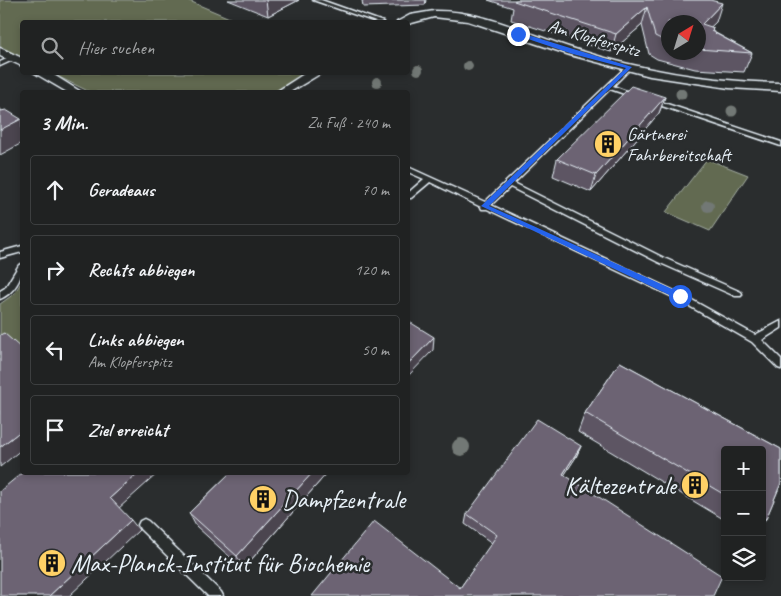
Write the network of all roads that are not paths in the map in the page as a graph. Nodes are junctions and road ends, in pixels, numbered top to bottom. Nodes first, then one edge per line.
1 (316, 0) edge
2 (374, 20) edge
3 (409, 20) edge
4 (0, 51) edge
5 (18, 61) edge
6 (0, 64) edge
7 (630, 67) junction
8 (44, 75) edge
9 (312, 75) edge
10 (609, 87) junction
11 (781, 87) edge
12 (71, 90) edge
13 (286, 90) edge
14 (781, 144) edge
15 (410, 170) edge
16 (429, 179) junction
17 (509, 184) junction
18 (410, 194) edge
19 (485, 206) junction
20 (20, 250) edge
21 (0, 255) edge
22 (20, 270) edge
23 (738, 294) dead end
24 (0, 296) edge
25 (781, 324) edge
26 (755, 339) junction
27 (781, 365) edge
28 (144, 525) dead end
29 (217, 596) edge

1 - 2 lane
3 - 7 street, Am Klopferspitz
4 - 5 street
5 - 6 lane
7 - 10 lane
7 - 11 street, Am Klopferspitz
8 - 12 street
9 - 13 street
10 - 14 lane
10 - 17 lane
15 - 16 lane
16 - 18 lane
16 - 19 lane
17 - 19 lane
17 - 23 lane
19 - 26 lane
20 - 21 lane
22 - 24 lane
25 - 26 lane
26 - 27 lane
28 - 29 lane

